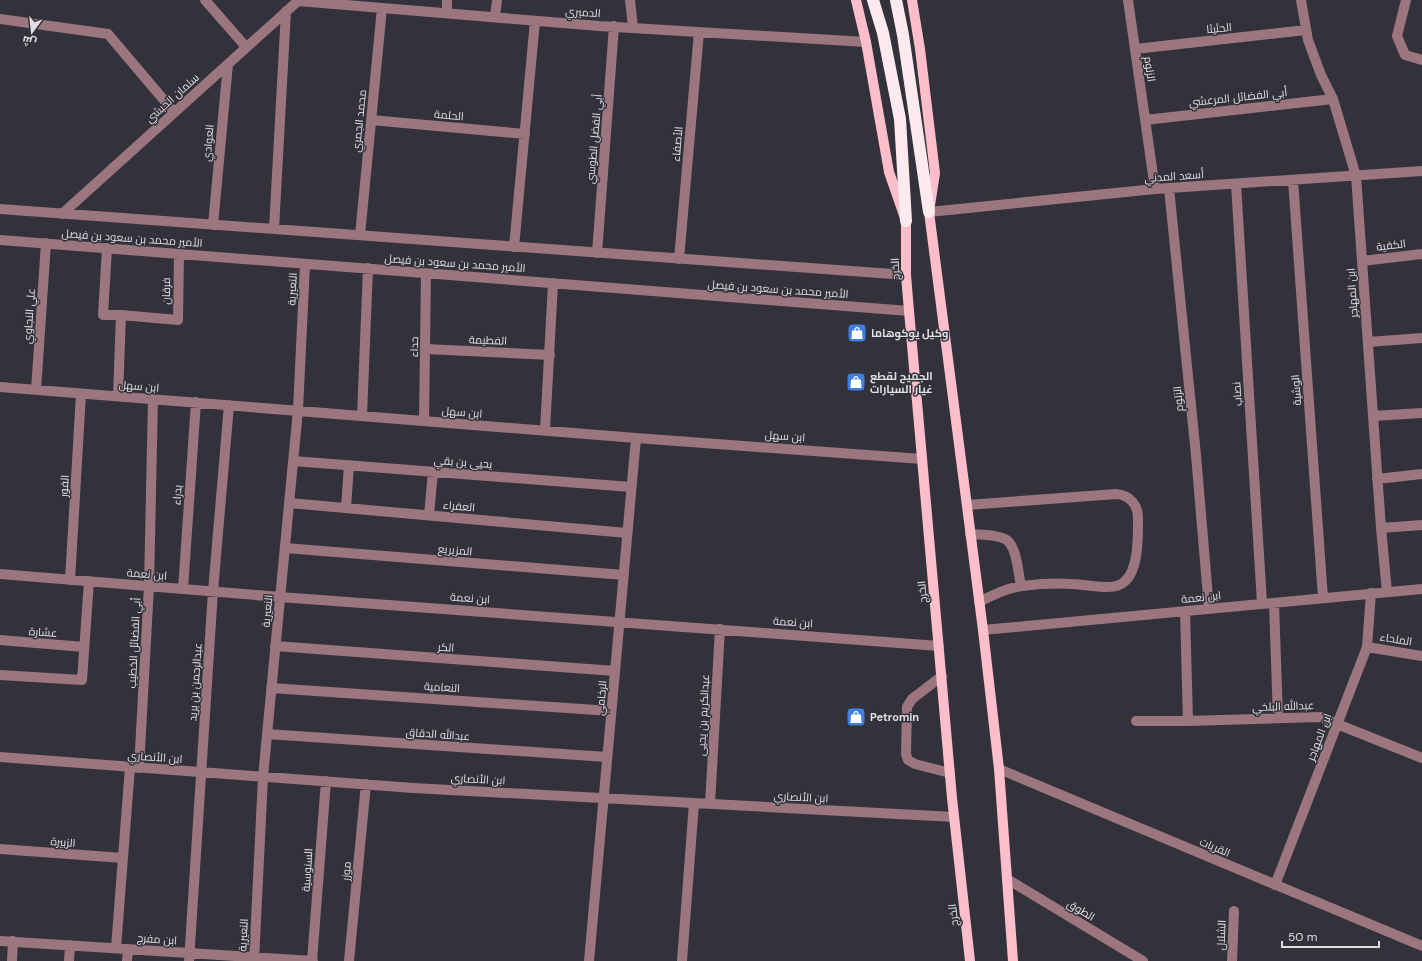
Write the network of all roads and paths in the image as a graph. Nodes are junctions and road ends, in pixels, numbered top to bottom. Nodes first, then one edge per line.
1 (205, 0) edge
2 (447, 0) edge
3 (497, 0) edge
4 (630, 0) edge
5 (856, 0) edge
6 (873, 0) edge
7 (896, 0) edge
8 (912, 0) edge
9 (1128, 0) edge
10 (1301, 0) edge
11 (1406, 0) edge
12 (298, 1) edge
13 (382, 8) junction
14 (286, 11) junction
15 (447, 14) junction
16 (495, 17) junction
17 (0, 19) edge
18 (535, 21) junction
19 (614, 26) junction
20 (633, 28) junction
21 (1306, 30) junction
22 (699, 32) junction
23 (866, 42) junction
24 (246, 47) junction
25 (1135, 49) junction
26 (1422, 60) edge
27 (228, 64) junction
28 (1333, 99) junction
29 (174, 112) junction
30 (371, 120) junction
31 (1145, 120) junction
32 (525, 134) junction
33 (1422, 171) edge
34 (1356, 176) junction
35 (1293, 180) junction
36 (1236, 184) junction
37 (1170, 188) junction
38 (1155, 189) junction
39 (0, 209) edge
40 (929, 212) junction
41 (62, 214) junction
42 (906, 221) junction
43 (213, 225) junction
44 (274, 229) junction
45 (360, 235) junction
46 (0, 240) edge
47 (46, 243) junction
48 (514, 247) junction
49 (107, 248) junction
50 (597, 252) junction
51 (179, 254) junction
52 (1422, 254) edge
53 (679, 258) junction
54 (1362, 261) junction
55 (305, 264) junction
56 (368, 268) junction
57 (426, 273) junction
58 (906, 275) junction
59 (553, 283) junction
60 (909, 311) junction
61 (121, 316) junction
62 (1422, 338) edge
63 (1368, 342) junction
64 (426, 349) junction
65 (550, 355) junction
66 (0, 387) edge
67 (36, 390) junction
68 (81, 394) junction
69 (118, 396) junction
70 (153, 399) junction
71 (196, 402) junction
72 (229, 405) junction
73 (298, 410) junction
74 (1422, 413) edge
75 (362, 416) junction
76 (1373, 416) junction
77 (424, 421) junction
78 (545, 430) junction
79 (636, 438) junction
80 (922, 459) junction
81 (293, 461) junction
82 (349, 465) junction
83 (433, 472) junction
84 (1422, 474) edge
85 (1377, 479) junction
86 (632, 487) junction
87 (289, 503) junction
88 (967, 505) junction
89 (346, 508) junction
90 (429, 515) junction
91 (1422, 525) edge
92 (1381, 528) junction
93 (627, 534) junction
94 (970, 534) junction
95 (285, 548) junction
96 (0, 574) edge
97 (624, 575) junction
98 (70, 580) junction
99 (89, 581) junction
100 (149, 586) junction
101 (1021, 586) junction
102 (183, 589) junction
103 (1422, 589) edge
104 (213, 591) junction
105 (1387, 592) junction
106 (1371, 593) junction
107 (280, 597) junction
108 (1323, 598) junction
109 (979, 602) junction
110 (1274, 602) junction
111 (1262, 604) junction
112 (1209, 608) junction
113 (1185, 611) junction
114 (620, 621) junction
115 (720, 629) junction
116 (983, 630) junction
117 (0, 640) edge
118 (276, 646) junction
119 (939, 646) junction
120 (84, 647) junction
121 (1367, 647) junction
122 (1422, 656) edge
123 (615, 671) junction
124 (0, 675) edge
125 (942, 676) junction
126 (271, 688) junction
127 (611, 711) junction
128 (1278, 718) junction
129 (1136, 721) dead end
130 (1188, 721) junction
131 (1337, 724) junction
132 (267, 734) junction
133 (607, 757) junction
134 (0, 758) edge
135 (1422, 758) edge
136 (135, 767) junction
137 (999, 769) junction
138 (201, 772) junction
139 (950, 773) junction
140 (263, 777) junction
141 (326, 781) junction
142 (366, 784) junction
143 (604, 798) junction
144 (694, 803) junction
145 (710, 804) junction
146 (954, 817) junction
147 (0, 849) edge
148 (123, 858) junction
149 (1007, 880) junction
150 (1275, 885) junction
151 (1234, 911) dead end
152 (0, 941) edge
153 (13, 942) junction
154 (70, 945) junction
155 (1422, 946) edge
156 (116, 948) junction
157 (128, 949) junction
158 (190, 957) edge
159 (254, 959) edge
160 (12, 961) edge
161 (69, 961) edge
162 (127, 961) edge
163 (313, 961) edge
164 (349, 961) edge
165 (589, 961) edge
166 (682, 961) edge
167 (970, 961) edge
168 (1013, 961) edge
169 (1143, 961) edge
170 (1232, 961) edge

1 - 24 street
2 - 15 street
3 - 16 street
4 - 20 street
5 - 23 main road, الخرج
6 - 42 highway
7 - 40 highway
8 - 40 main road
9 - 25 street, الزلوم
10 - 21 street, ابن المهاجر
11 - 26 street
12 - 13 street, الدميري
12 - 14 street, سلمان الحبشي
13 - 15 street, الدميري
13 - 30 street, محمد الجمري
14 - 24 street, سلمان الحبشي
14 - 44 street
15 - 16 street, الدميري
16 - 18 street, الدميري
17 - 29 street
18 - 19 street, الدميري
18 - 32 street
19 - 20 street, الدميري
19 - 50 street, أبي الفضل الطوسي
20 - 22 street, الدميري
21 - 25 street, الحثيثا
21 - 28 street, ابن المهاجر
22 - 23 street, الدميري
22 - 53 street, الأصفاء
23 - 42 main road, الخرج
24 - 27 street, سلمان الحبشي
25 - 31 street, الزلوم
27 - 29 street, سلمان الحبشي
27 - 43 street, العوادي
28 - 31 street, أبي الفضائل المرعشي
28 - 34 street, ابن المهاجر
29 - 41 street, سلمان الحبشي
30 - 32 street, الحلمة
30 - 45 street, محمد الجمري
31 - 38 street, الزلوم
32 - 48 street
33 - 34 street, أسعد المدني
34 - 35 street, أسعد المدني
34 - 54 street, ابن المهاجر
35 - 36 street, أسعد المدني
35 - 108 street, الوشية
36 - 37 street, أسعد المدني
36 - 111 street, نصاب
37 - 38 street, أسعد المدني
37 - 112 street, الزلوم
38 - 40 street, أسعد المدني
39 - 41 street, الأمير محمد بن سعود بن فيصل
40 - 88 main road
41 - 43 street, الأمير محمد بن سعود بن فيصل
42 - 58 main road, الخرج
43 - 44 street, الأمير محمد بن سعود بن فيصل
44 - 45 street, الأمير محمد بن سعود بن فيصل
45 - 48 street, الأمير محمد بن سعود بن فيصل
46 - 47 street, الأمير محمد بن سعود بن فيصل
47 - 49 street, الأمير محمد بن سعود بن فيصل
47 - 67 street, علي النجاوي
48 - 50 street, الأمير محمد بن سعود بن فيصل
49 - 51 street, الأمير محمد بن سعود بن فيصل
49 - 61 street, فرقان
50 - 53 street, الأمير محمد بن سعود بن فيصل
51 - 55 street, الأمير محمد بن سعود بن فيصل
51 - 61 street, فرقان
52 - 54 street, الكفية
53 - 58 street, الأمير محمد بن سعود بن فيصل
54 - 63 street, ابن المهاجر
55 - 56 street, الأمير محمد بن سعود بن فيصل
55 - 73 street, النعيرية
56 - 57 street, الأمير محمد بن سعود بن فيصل
56 - 75 street
57 - 59 street, الأمير محمد بن سعود بن فيصل
57 - 64 street, حداء
58 - 60 main road, الخرج
59 - 60 street, الأمير محمد بن سعود بن فيصل
59 - 65 street
60 - 80 main road, الخرج
61 - 69 street
62 - 63 street
63 - 76 street, ابن المهاجر
64 - 65 street, الفطيمة
64 - 77 street, حداء
65 - 78 street
66 - 67 street, ابن سهل
67 - 68 street, ابن سهل
68 - 69 street, ابن سهل
68 - 98 street, الفور
69 - 70 street, ابن سهل
70 - 71 street, ابن سهل
70 - 100 street, أبي الفضائل الخطيب
71 - 72 street, ابن سهل
71 - 102 street, بدراء
72 - 73 street, ابن سهل
72 - 104 street, عبدالرحمن بن بريد
73 - 75 street, ابن سهل
73 - 81 street, النعيرية
74 - 76 street
75 - 77 street, ابن سهل
76 - 85 street, ابن المهاجر
77 - 78 street, ابن سهل
78 - 79 street, ابن سهل
79 - 80 street, ابن سهل
79 - 86 street, الرخامي
80 - 119 main road, الخرج
81 - 82 street, يحيى بن بقي
81 - 87 street, النعيرية
82 - 83 street, يحيى بن بقي
82 - 89 street
83 - 86 street, يحيى بن بقي
83 - 90 street
84 - 85 street
85 - 92 street, ابن المهاجر
86 - 93 street, الرخامي
87 - 89 street, العفراء
87 - 95 street, النعيرية
88 - 94 main road
88 - 101 street
89 - 90 street, العفراء
90 - 93 street, العفراء
91 - 92 street
92 - 105 street, ابن المهاجر
93 - 97 street, الرخامي
94 - 101 street
94 - 109 main road
95 - 97 street, المزيريع
95 - 107 street, النعيرية
96 - 98 street, ابن نعمة
97 - 114 street, الرخامي
98 - 99 street, ابن نعمة
99 - 100 street, ابن نعمة
99 - 120 street
100 - 102 street, ابن نعمة
100 - 136 street, أبي الفضائل الخطيب
101 - 109 street
102 - 104 street, ابن نعمة
103 - 105 street, ابن نعمة
104 - 107 street, ابن نعمة
104 - 138 street, عبدالرحمن بن بريد
105 - 106 street, ابن نعمة
106 - 108 street, ابن نعمة
106 - 121 street, ابن المهاجر
107 - 114 street, ابن نعمة
107 - 118 street, النعيرية
108 - 110 street, ابن نعمة
109 - 116 main road
110 - 111 street, ابن نعمة
110 - 128 street
111 - 112 street, ابن نعمة
112 - 113 street, ابن نعمة
113 - 116 street, ابن نعمة
113 - 130 street
114 - 115 street, ابن نعمة
114 - 123 street, الرخامي
115 - 119 street, ابن نعمة
115 - 145 street, عبدالكريم بن يحيى
116 - 137 main road
117 - 120 street, عشارة
118 - 123 street, الكر
118 - 126 street, النعيرية
119 - 125 main road, الخرج
120 - 124 street
121 - 122 street, الملحاء
121 - 131 street, ابن المهاجر
123 - 127 street, الرخامي
125 - 139 main road, الخرج
125 - 139 street
126 - 127 street, النعامية
126 - 132 street, النعيرية
127 - 133 street, الرخامي
128 - 130 street, عبدالله البلخي
128 - 131 street, عبدالله البلخي
129 - 130 street, عبدالله البلخي
131 - 135 street, عبدالله البلخي
131 - 150 street, ابن المهاجر
132 - 133 street, عبدالله الدقاق
132 - 140 street, النعيرية
133 - 143 street, الرخامي
134 - 136 street, ابن الأنصاري
136 - 138 street, ابن الأنصاري
136 - 148 street, أبي الفضائل الخطيب
137 - 149 main road
137 - 150 street, القريات
138 - 140 street, ابن الأنصاري
138 - 158 street, عبدالرحمن بن بريد
139 - 146 main road, الخرج
140 - 141 street, ابن الأنصاري
140 - 159 street, النعيرية
141 - 142 street, ابن الأنصاري
141 - 163 street, السنوسية
142 - 143 street, ابن الأنصاري
142 - 164 street, موزر
143 - 144 street, ابن الأنصاري
143 - 165 street, الرخامي
144 - 145 street, ابن الأنصاري
144 - 166 street
145 - 146 street, ابن الأنصاري
146 - 167 main road, الخرج
147 - 148 street, الزبيرة
148 - 156 street, أبي الفضائل الخطيب
149 - 168 main road
149 - 169 street, الطوق
150 - 155 street, القريات
151 - 170 street, الشلال
152 - 153 street, ابن مفرج
153 - 154 street, ابن مفرج
153 - 160 street
154 - 156 street, ابن مفرج
154 - 161 street
156 - 157 street, ابن مفرج
157 - 158 street, ابن مفرج
157 - 162 street
158 - 159 street, ابن مفرج
159 - 163 street, ابن مفرج

